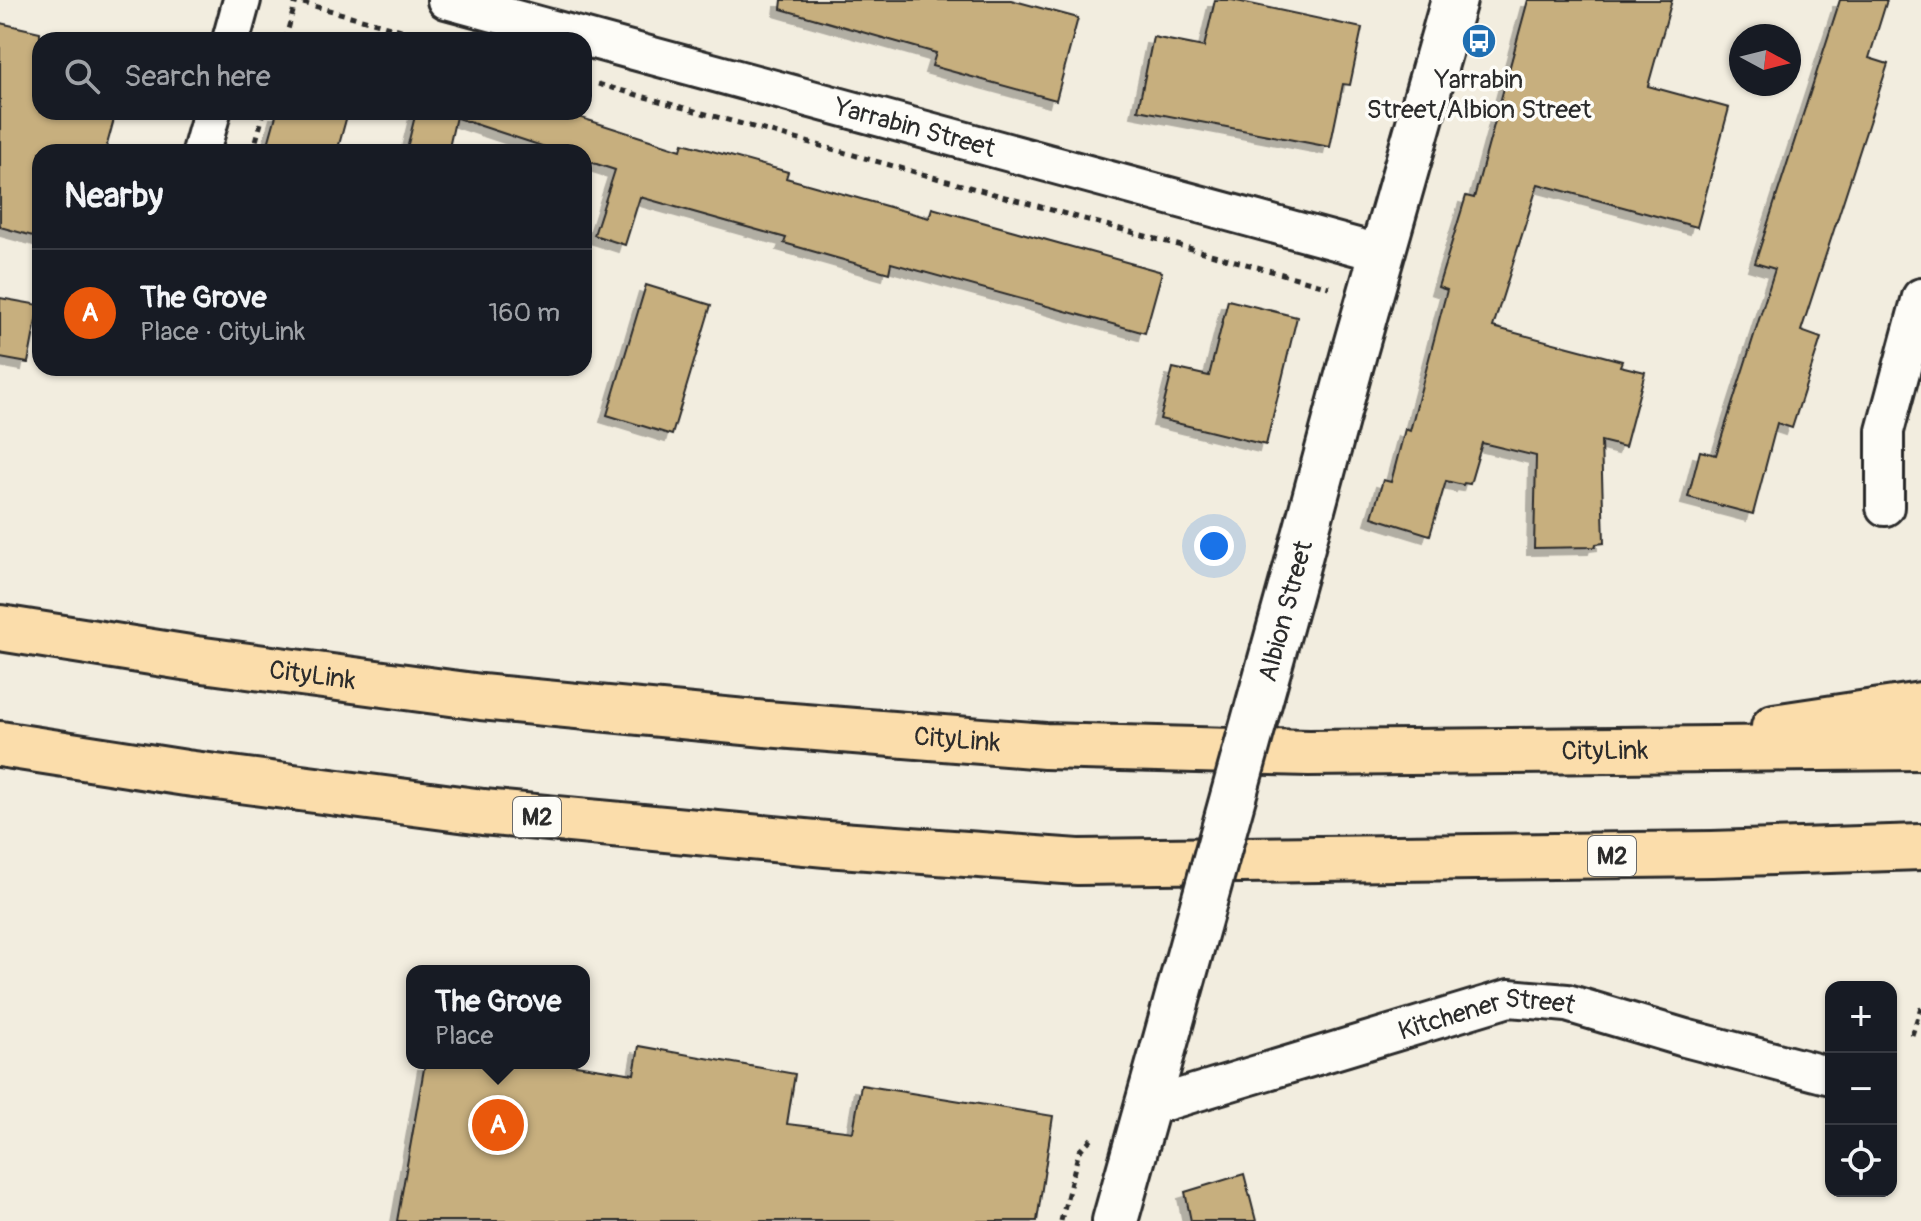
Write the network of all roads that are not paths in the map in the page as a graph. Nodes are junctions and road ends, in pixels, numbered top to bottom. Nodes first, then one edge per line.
1 (242, 0) edge
2 (446, 0) edge
3 (1454, 0) edge
4 (233, 32) edge
5 (564, 32) edge
6 (592, 40) edge
7 (210, 120) edge
8 (203, 144) edge
9 (1383, 254) junction
10 (1921, 297) edge
11 (1885, 507) dead end
12 (0, 628) edge
13 (1921, 705) edge
14 (0, 744) edge
15 (1921, 747) edge
16 (1610, 751) junction
17 (1921, 847) edge
18 (1825, 1074) edge
19 (1145, 1108) junction
20 (1115, 1221) edge

1 - 4 street
2 - 5 street, Yarrabin Street
3 - 9 street, Albion Street
6 - 9 street, Yarrabin Street
7 - 8 street
9 - 19 street, Albion Street, bridge
10 - 11 street
12 - 16 highway, CityLink
13 - 16 highway
14 - 17 highway, M2
15 - 16 highway, CityLink
18 - 19 street, Kitchener Street
19 - 20 street, Albion Street

